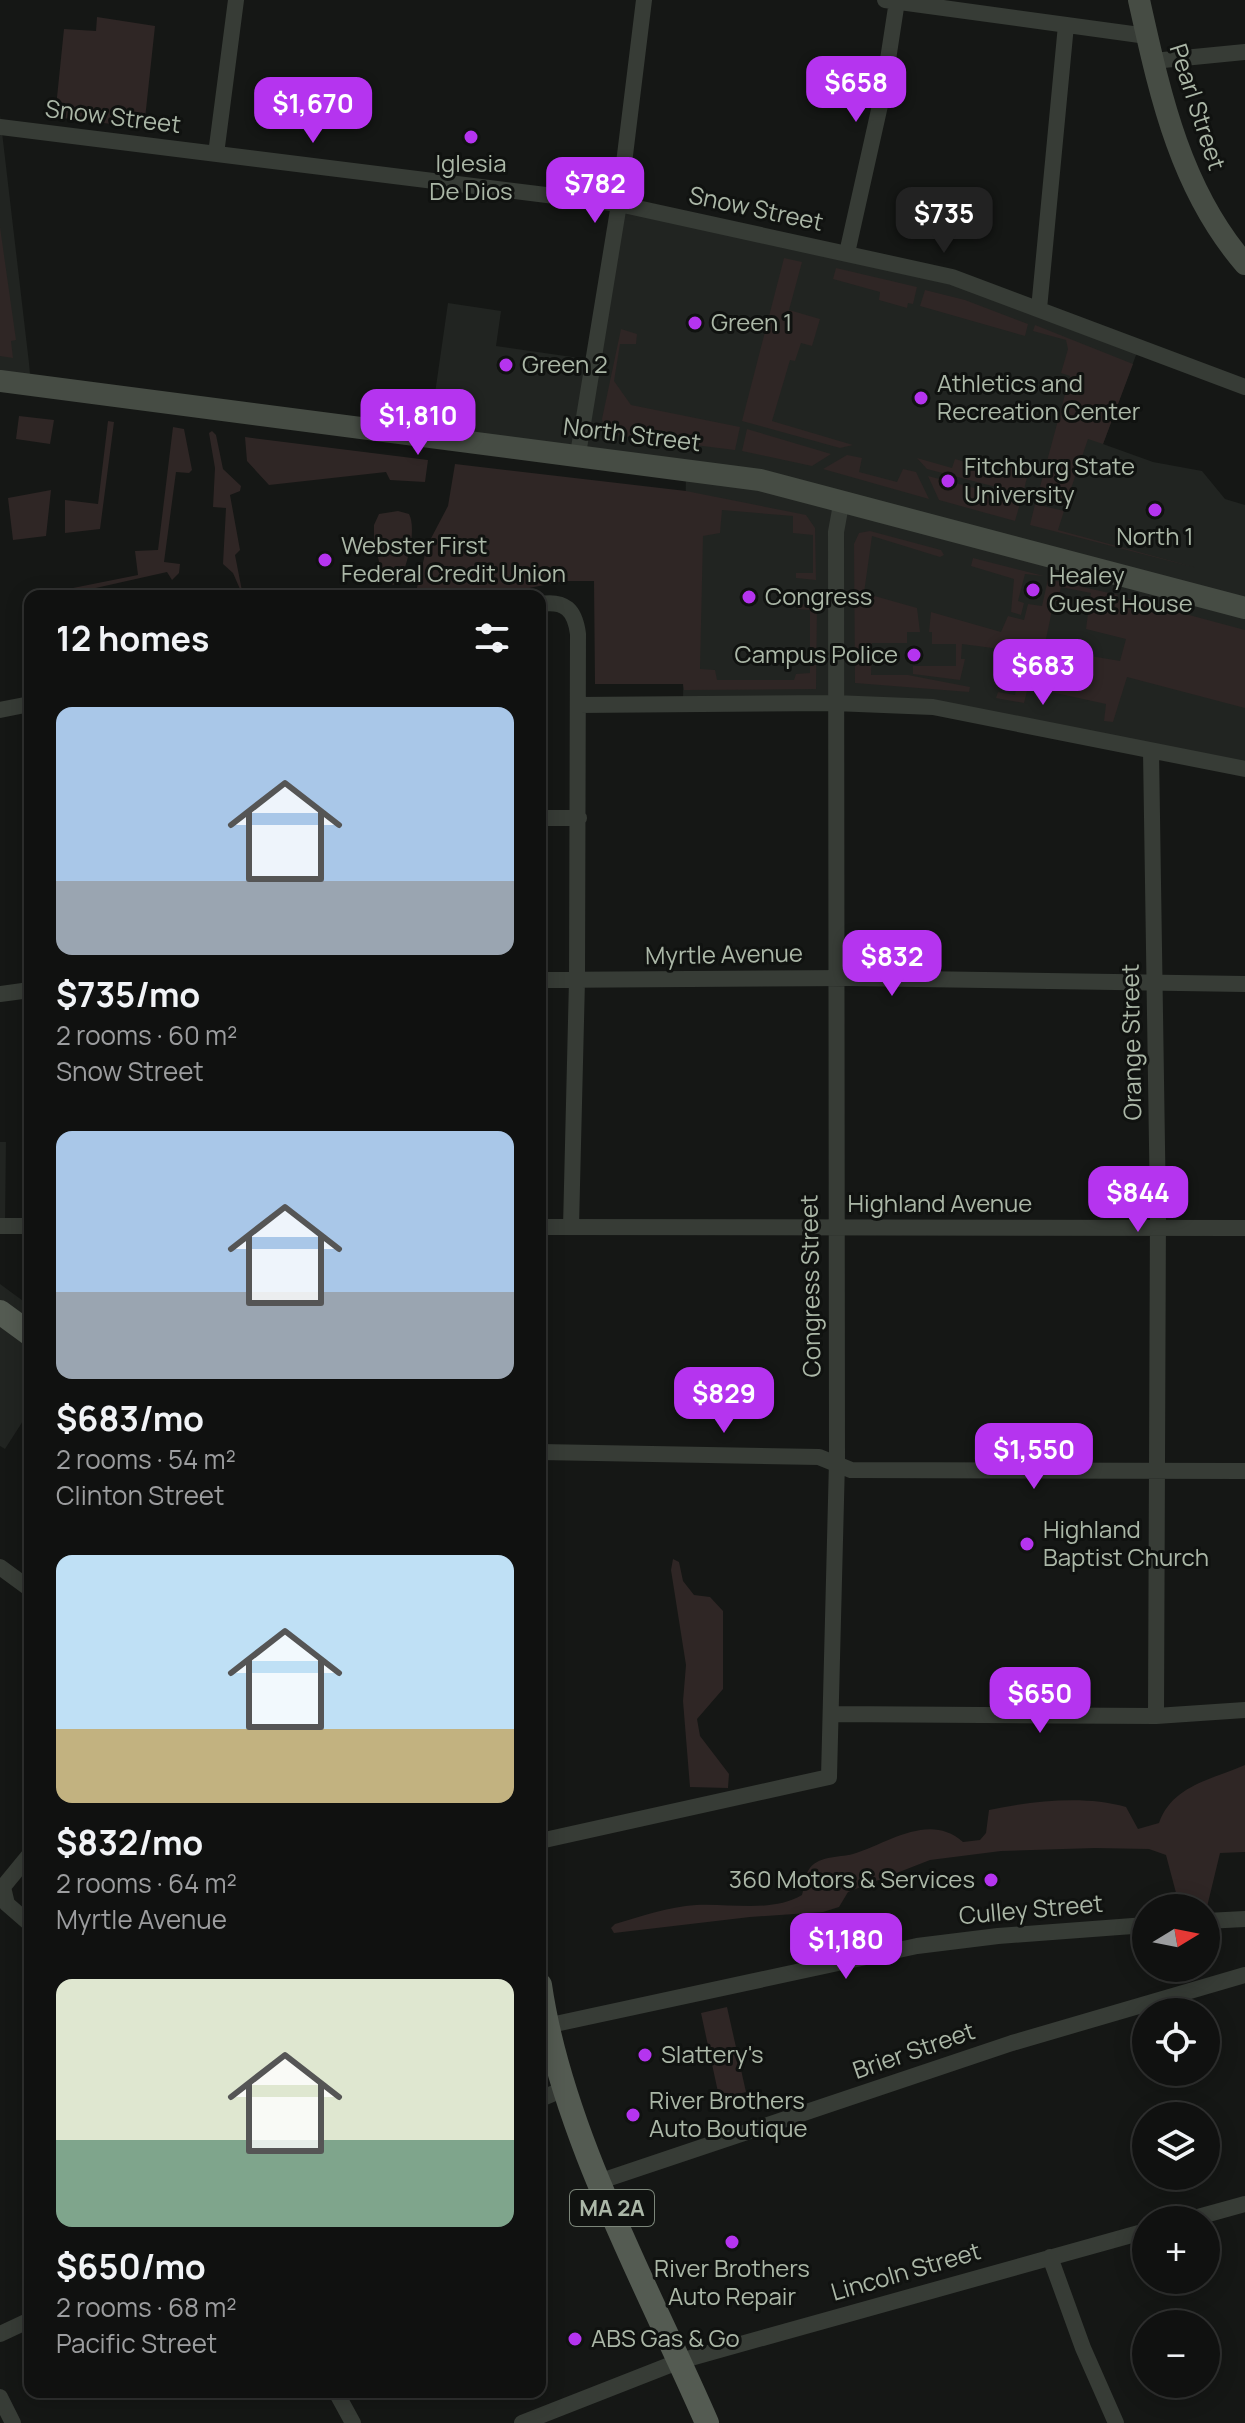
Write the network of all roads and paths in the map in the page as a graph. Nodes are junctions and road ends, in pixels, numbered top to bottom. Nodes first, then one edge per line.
1 (236, 0) edge
2 (644, 0) edge
3 (1139, 0) edge
4 (891, 1) edge
5 (1066, 25) junction
6 (1147, 36) junction
7 (1245, 52) edge
8 (1153, 61) junction
9 (1, 123) edge
10 (216, 154) junction
11 (619, 204) junction
12 (847, 253) junction
13 (1245, 264) edge
14 (1039, 309) junction
15 (0, 381) edge
16 (1245, 387) edge
17 (578, 454) junction
18 (842, 499) junction
19 (546, 604) edge
20 (1245, 608) edge
21 (834, 703) junction
22 (24, 705) edge
23 (578, 705) junction
24 (0, 710) edge
25 (1151, 751) junction
26 (1245, 769) edge
27 (546, 818) edge
28 (579, 818) junction
29 (834, 978) junction
30 (546, 980) edge
31 (577, 980) junction
32 (1155, 980) junction
33 (1245, 984) edge
34 (24, 991) edge
35 (0, 994) edge
36 (0, 1226) edge
37 (24, 1226) edge
38 (546, 1227) edge
39 (571, 1227) junction
40 (1158, 1227) junction
41 (834, 1228) junction
42 (1245, 1228) edge
43 (0, 1312) edge
44 (24, 1330) edge
45 (546, 1452) edge
46 (837, 1461) junction
47 (1157, 1471) junction
48 (1245, 1471) edge
49 (0, 1567) edge
50 (24, 1585) edge
51 (1245, 1710) edge
52 (833, 1714) junction
53 (1156, 1716) junction
54 (546, 1840) edge
55 (24, 1861) edge
56 (24, 1919) edge
57 (1245, 1919) edge
58 (1220, 1920) edge
59 (1132, 1926) edge
60 (1245, 1975) edge
61 (546, 2026) joint
62 (564, 2089) junction
63 (546, 2096) edge
64 (601, 2181) junction
65 (1245, 2204) edge
66 (1220, 2211) edge
67 (1132, 2235) edge
68 (1050, 2257) junction
69 (24, 2323) edge
70 (0, 2334) edge
71 (680, 2361) junction
72 (0, 2397) edge
73 (339, 2398) edge
74 (13, 2423) edge
75 (353, 2423) edge
76 (522, 2423) edge
77 (707, 2423) edge
78 (1116, 2423) edge

1 - 10 street
2 - 11 street
3 - 6 street, Pearl Street
4 - 5 street
4 - 12 street
5 - 6 street
5 - 14 street
6 - 8 street, Pearl Street
7 - 8 street
8 - 13 street, Pearl Street
9 - 10 street, Snow Street
10 - 11 street, Snow Street
11 - 12 street, Snow Street
11 - 17 street
12 - 14 street, Snow Street
14 - 16 street, Snow Street
15 - 17 street, North Street
17 - 18 street, North Street
18 - 20 street, North Street
18 - 21 street, Congress Street
19 - 23 street
21 - 23 street
21 - 25 street
21 - 29 street, Congress Street
22 - 24 street
23 - 28 street
25 - 26 street
25 - 32 street, Orange Street
27 - 28 street
28 - 31 street
29 - 31 street, Myrtle Avenue
29 - 32 street, Myrtle Avenue
29 - 41 street, Congress Street
30 - 31 street, Myrtle Avenue
31 - 39 street
32 - 33 street, Myrtle Avenue
32 - 40 street, Orange Street
34 - 35 street
36 - 37 street
38 - 39 street, Highland Avenue
39 - 41 street, Highland Avenue
40 - 41 street, Highland Avenue
40 - 42 street, Highland Avenue
40 - 47 street, Orange Street
41 - 46 street, Congress Street
43 - 44 main road
45 - 46 street
46 - 47 street
46 - 52 street, Congress Street
47 - 48 street
47 - 53 street, Orange Street
49 - 50 street
51 - 53 street
52 - 53 street
52 - 54 street, Congress Street
55 - 56 street
57 - 58 street
59 - 61 street, Culley Street
60 - 64 street, Brier Street
61 - 62 main road, MA 2A
62 - 63 street
62 - 64 main road, MA 2A
64 - 71 main road, MA 2A
65 - 66 street
67 - 68 street, Lincoln Street
68 - 71 street, Lincoln Street
68 - 78 street
69 - 70 street
71 - 76 street, Lincoln Street
71 - 77 main road, MA 2A
72 - 74 street
73 - 75 street

